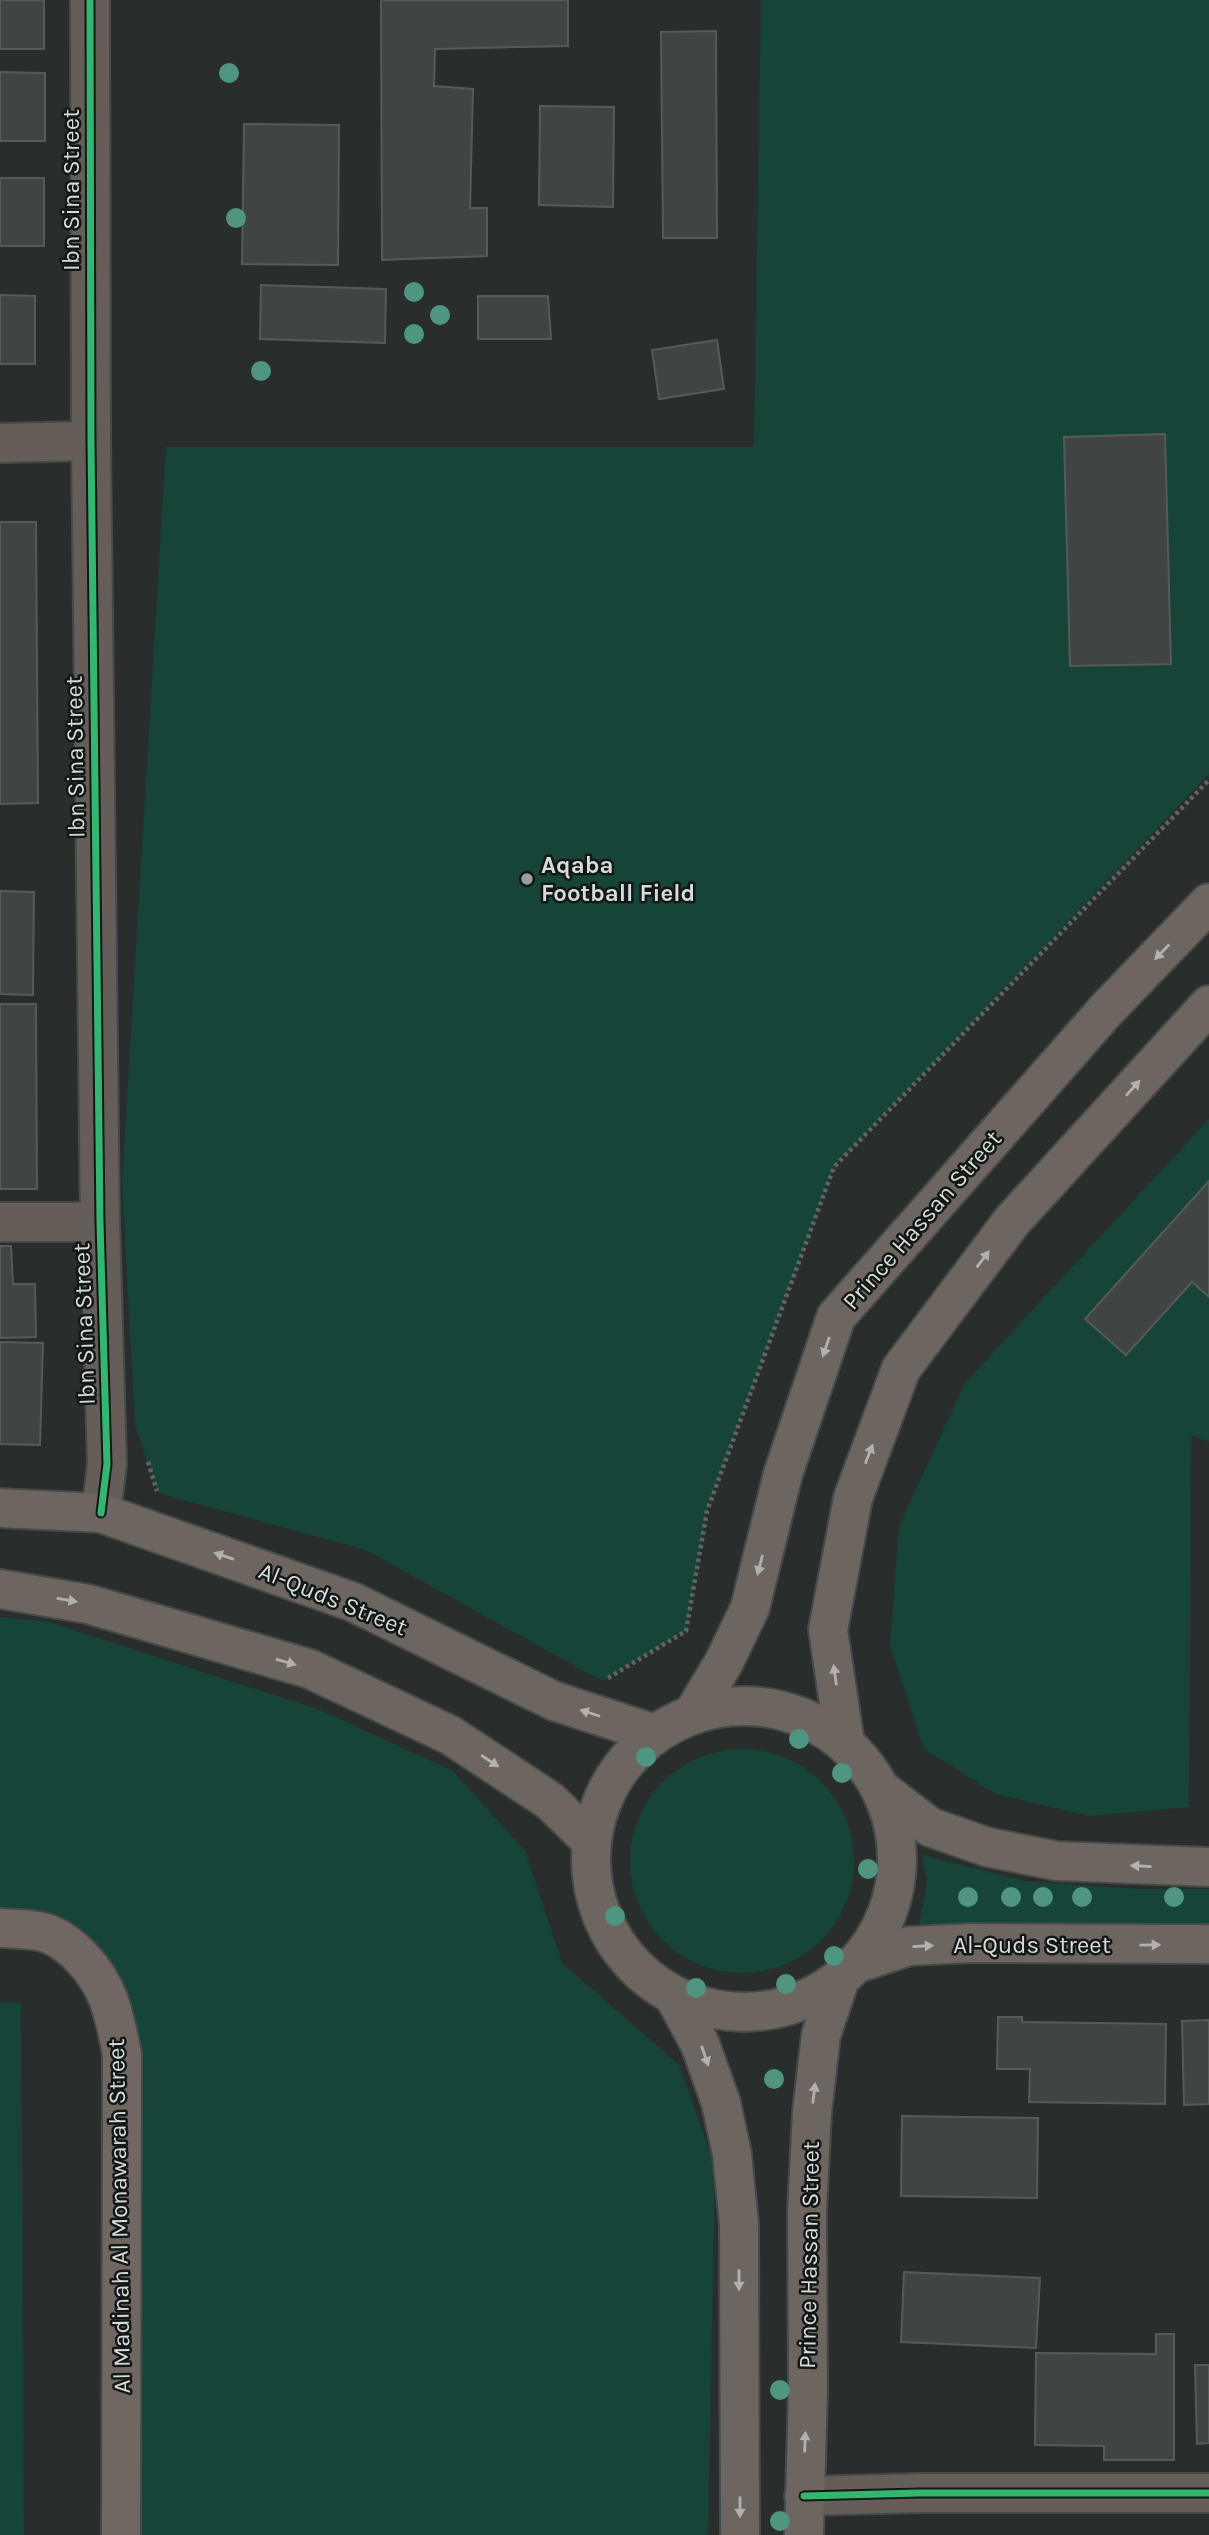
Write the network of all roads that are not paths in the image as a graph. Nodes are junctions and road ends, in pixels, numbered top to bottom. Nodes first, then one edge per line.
1 (90, 0) edge
2 (91, 440) junction
3 (0, 443) edge
4 (1209, 903) edge
5 (1209, 1005) edge
6 (0, 1222) edge
7 (100, 1222) junction
8 (0, 1508) edge
9 (102, 1513) junction
10 (0, 1589) edge
11 (693, 1714) junction
12 (655, 1734) junction
13 (845, 1743) junction
14 (883, 1791) junction
15 (591, 1841) junction
16 (1209, 1867) edge
17 (0, 1928) edge
18 (1209, 1944) edge
19 (849, 1971) junction
20 (674, 1996) junction
21 (1209, 2493) edge
22 (804, 2496) junction
23 (121, 2535) edge
24 (740, 2535) edge
25 (804, 2535) edge

1 - 2 street, Ibn Sina Street
2 - 3 street
2 - 7 street, Ibn Sina Street
4 -> 11 main road, Prince Hassan Street
13 -> 5 main road
6 - 7 street
7 - 9 street, Ibn Sina Street
8 - 9 main road, Al-Quds Street
12 -> 9 main road, Al-Quds Street
10 -> 15 main road
11 - 12 main road
11 - 13 main road
12 - 15 main road
13 - 14 main road
16 -> 14 main road
14 - 19 main road
15 - 20 main road
17 - 23 main road, Al Madinah Al Monawarah Street
19 -> 18 main road, Al-Quds Street
19 - 20 main road
22 -> 19 main road, Prince Hassan Street
20 -> 24 main road
21 - 22 street
22 - 25 main road, Prince Hassan Street

